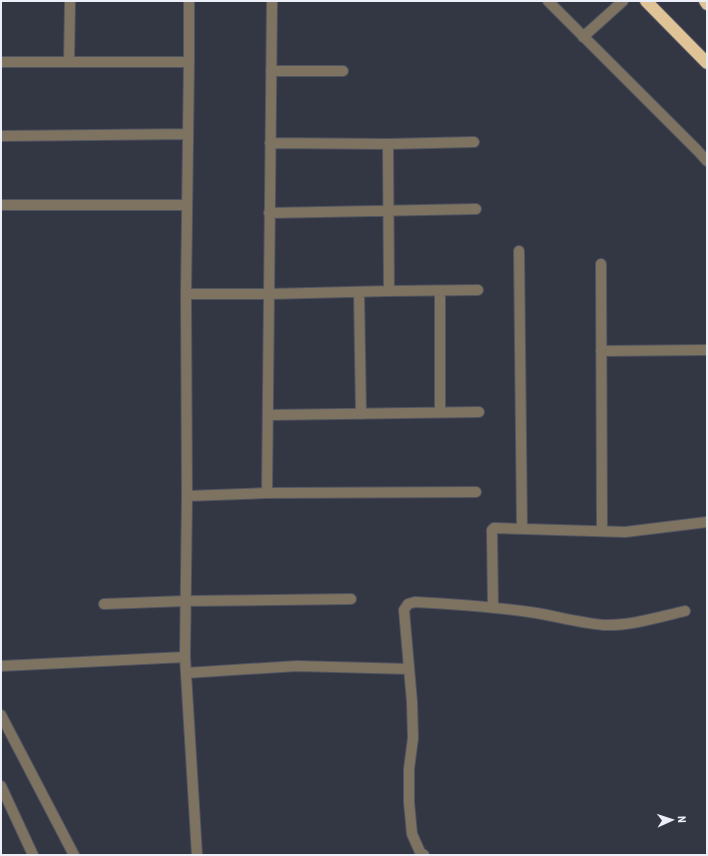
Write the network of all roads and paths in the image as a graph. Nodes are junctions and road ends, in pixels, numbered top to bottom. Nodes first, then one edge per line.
1 (70, 1) edge
2 (189, 1) edge
3 (272, 1) edge
4 (548, 1) edge
5 (623, 1) edge
6 (646, 1) edge
7 (705, 1) edge
8 (707, 4) edge
9 (583, 37) junction
10 (1, 62) edge
11 (70, 62) junction
12 (189, 62) junction
13 (707, 63) edge
14 (271, 71) junction
15 (343, 71) dead end
16 (188, 134) junction
17 (1, 136) edge
18 (474, 142) dead end
19 (270, 143) junction
20 (388, 144) junction
21 (707, 161) edge
22 (1, 205) edge
23 (187, 205) junction
24 (476, 209) dead end
25 (388, 211) junction
26 (270, 213) junction
27 (519, 251) dead end
28 (601, 264) dead end
29 (440, 290) junction
30 (478, 290) dead end
31 (389, 291) junction
32 (359, 292) junction
33 (186, 294) junction
34 (268, 294) junction
35 (707, 350) edge
36 (601, 351) junction
37 (440, 412) junction
38 (479, 412) dead end
39 (361, 414) junction
40 (268, 415) junction
41 (476, 492) dead end
42 (267, 493) junction
43 (187, 496) junction
44 (707, 522) edge
45 (522, 529) junction
46 (602, 531) junction
47 (352, 599) dead end
48 (185, 601) junction
49 (104, 604) dead end
50 (493, 607) junction
51 (685, 612) dead end
52 (185, 657) junction
53 (1, 666) edge
54 (409, 669) junction
55 (186, 673) junction
56 (1, 715) edge
57 (1, 786) edge
58 (33, 855) edge
59 (74, 855) edge
60 (197, 855) edge
61 (424, 855) edge

1 - 11 street
2 - 12 street
3 - 14 street
4 - 9 street
5 - 9 street
6 - 13 highway
7 - 8 highway
9 - 21 street
10 - 11 street
11 - 12 street
12 - 16 street
14 - 15 street
14 - 19 street
16 - 17 street
16 - 23 street
18 - 20 street
19 - 20 street
19 - 26 street
20 - 25 street
22 - 23 street
23 - 33 street
24 - 25 street
25 - 26 street
25 - 31 street
26 - 34 street
27 - 45 street
28 - 36 street
29 - 30 street
29 - 31 street
29 - 37 street
31 - 32 street
32 - 34 street
32 - 39 street
33 - 34 street
33 - 43 street
34 - 40 street
35 - 36 street
36 - 46 street
37 - 38 street
37 - 39 street
39 - 40 street
40 - 42 street
41 - 42 street
42 - 43 street
43 - 48 street
44 - 46 street
45 - 46 street
45 - 50 street
47 - 48 street
48 - 49 street
48 - 52 street
50 - 51 street
50 - 54 street
52 - 53 street
52 - 55 street
54 - 55 street
54 - 61 street
55 - 60 street
56 - 59 street
57 - 58 street

